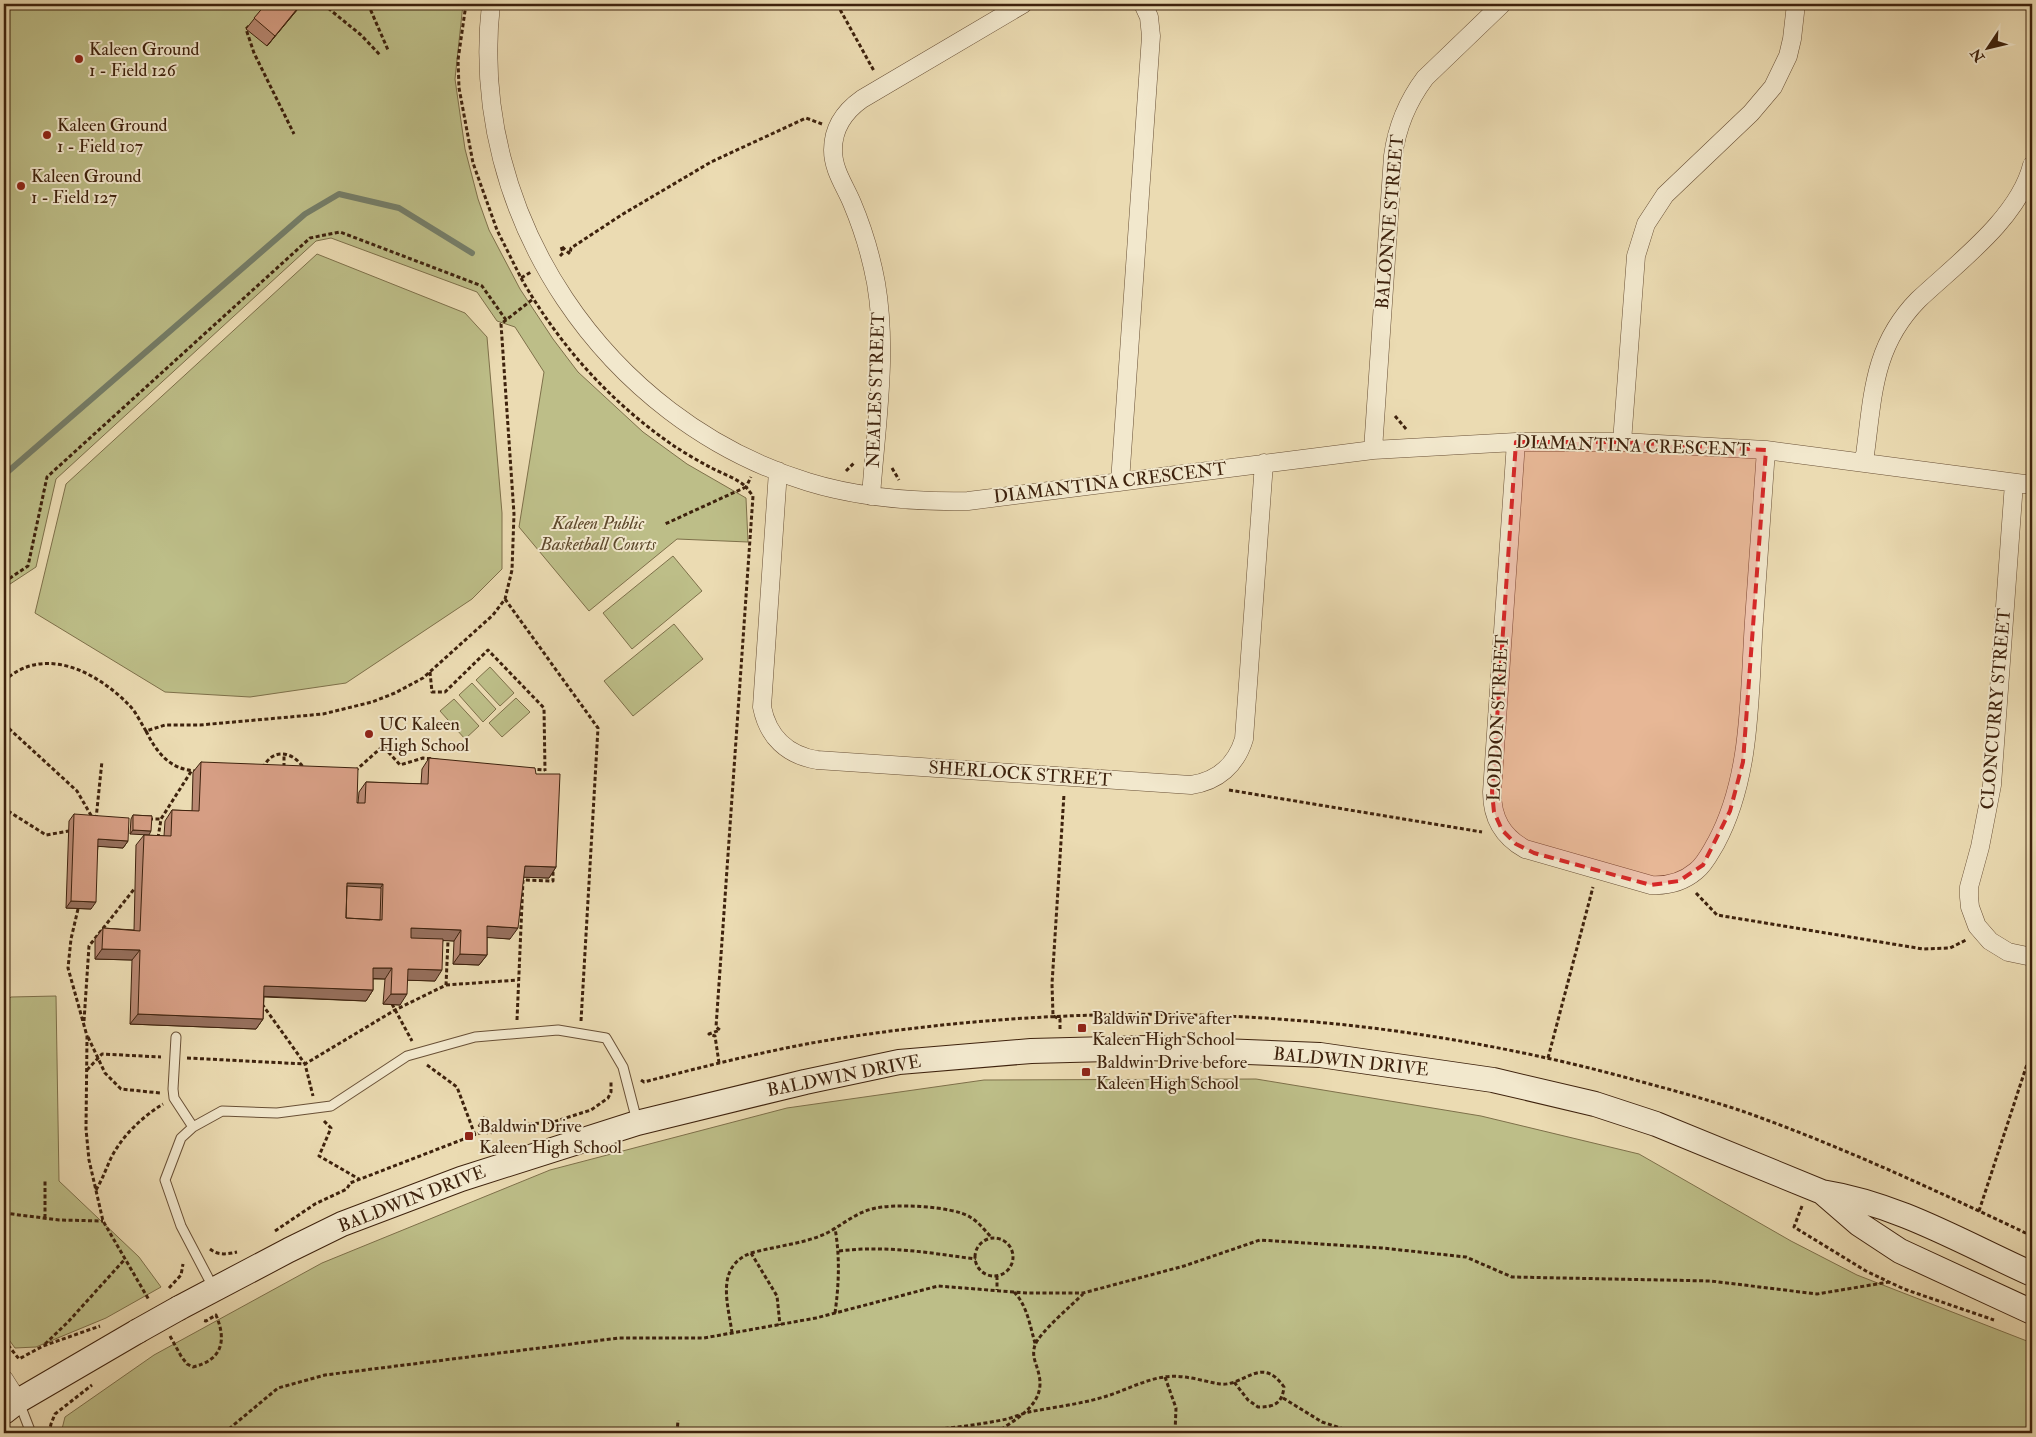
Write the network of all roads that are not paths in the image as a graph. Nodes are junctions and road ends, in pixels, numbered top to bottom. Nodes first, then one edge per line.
1 (491, 4) edge
2 (1023, 4) edge
3 (1144, 4) edge
4 (1502, 4) edge
5 (1796, 4) edge
6 (2032, 165) edge
7 (1516, 442) junction
8 (1622, 442) junction
9 (1373, 450) junction
10 (1766, 450) junction
11 (1864, 462) junction
12 (1264, 463) junction
13 (778, 471) junction
14 (1120, 482) junction
15 (2014, 483) junction
16 (2032, 485) edge
17 (871, 496) junction
18 (2032, 957) edge
19 (176, 1037) dead end
20 (637, 1123) junction
21 (193, 1127) junction
22 (1815, 1189) junction
23 (2032, 1274) edge
24 (214, 1289) junction
25 (2032, 1312) edge
26 (4, 1378) edge
27 (11, 1407) edge
28 (30, 1433) edge

1 - 13 street, DIAMANTINA CRESCENT
2 - 17 street, NEALES STREET
3 - 14 street
4 - 9 street, BALONNE STREET
5 - 8 street
6 - 11 street
7 - 8 street, DIAMANTINA CRESCENT
7 - 9 street, DIAMANTINA CRESCENT
7 - 10 street, LODDON STREET
8 - 10 street, DIAMANTINA CRESCENT
9 - 12 street, DIAMANTINA CRESCENT
10 - 11 street, DIAMANTINA CRESCENT
11 - 15 street, DIAMANTINA CRESCENT
12 - 13 street, SHERLOCK STREET
12 - 14 street, DIAMANTINA CRESCENT
13 - 17 street, DIAMANTINA CRESCENT
14 - 17 street, DIAMANTINA CRESCENT
15 - 16 street, DIAMANTINA CRESCENT
15 - 18 street, CLONCURRY STREET
19 - 21 lane
20 - 21 lane
20 - 22 main road, BALDWIN DRIVE
20 - 24 main road, BALDWIN DRIVE
21 - 24 lane
22 - 23 main road, BALDWIN DRIVE
22 - 25 main road, BALDWIN DRIVE
24 - 27 main road, BALDWIN DRIVE, bridge
26 - 27 street
27 - 28 lane

